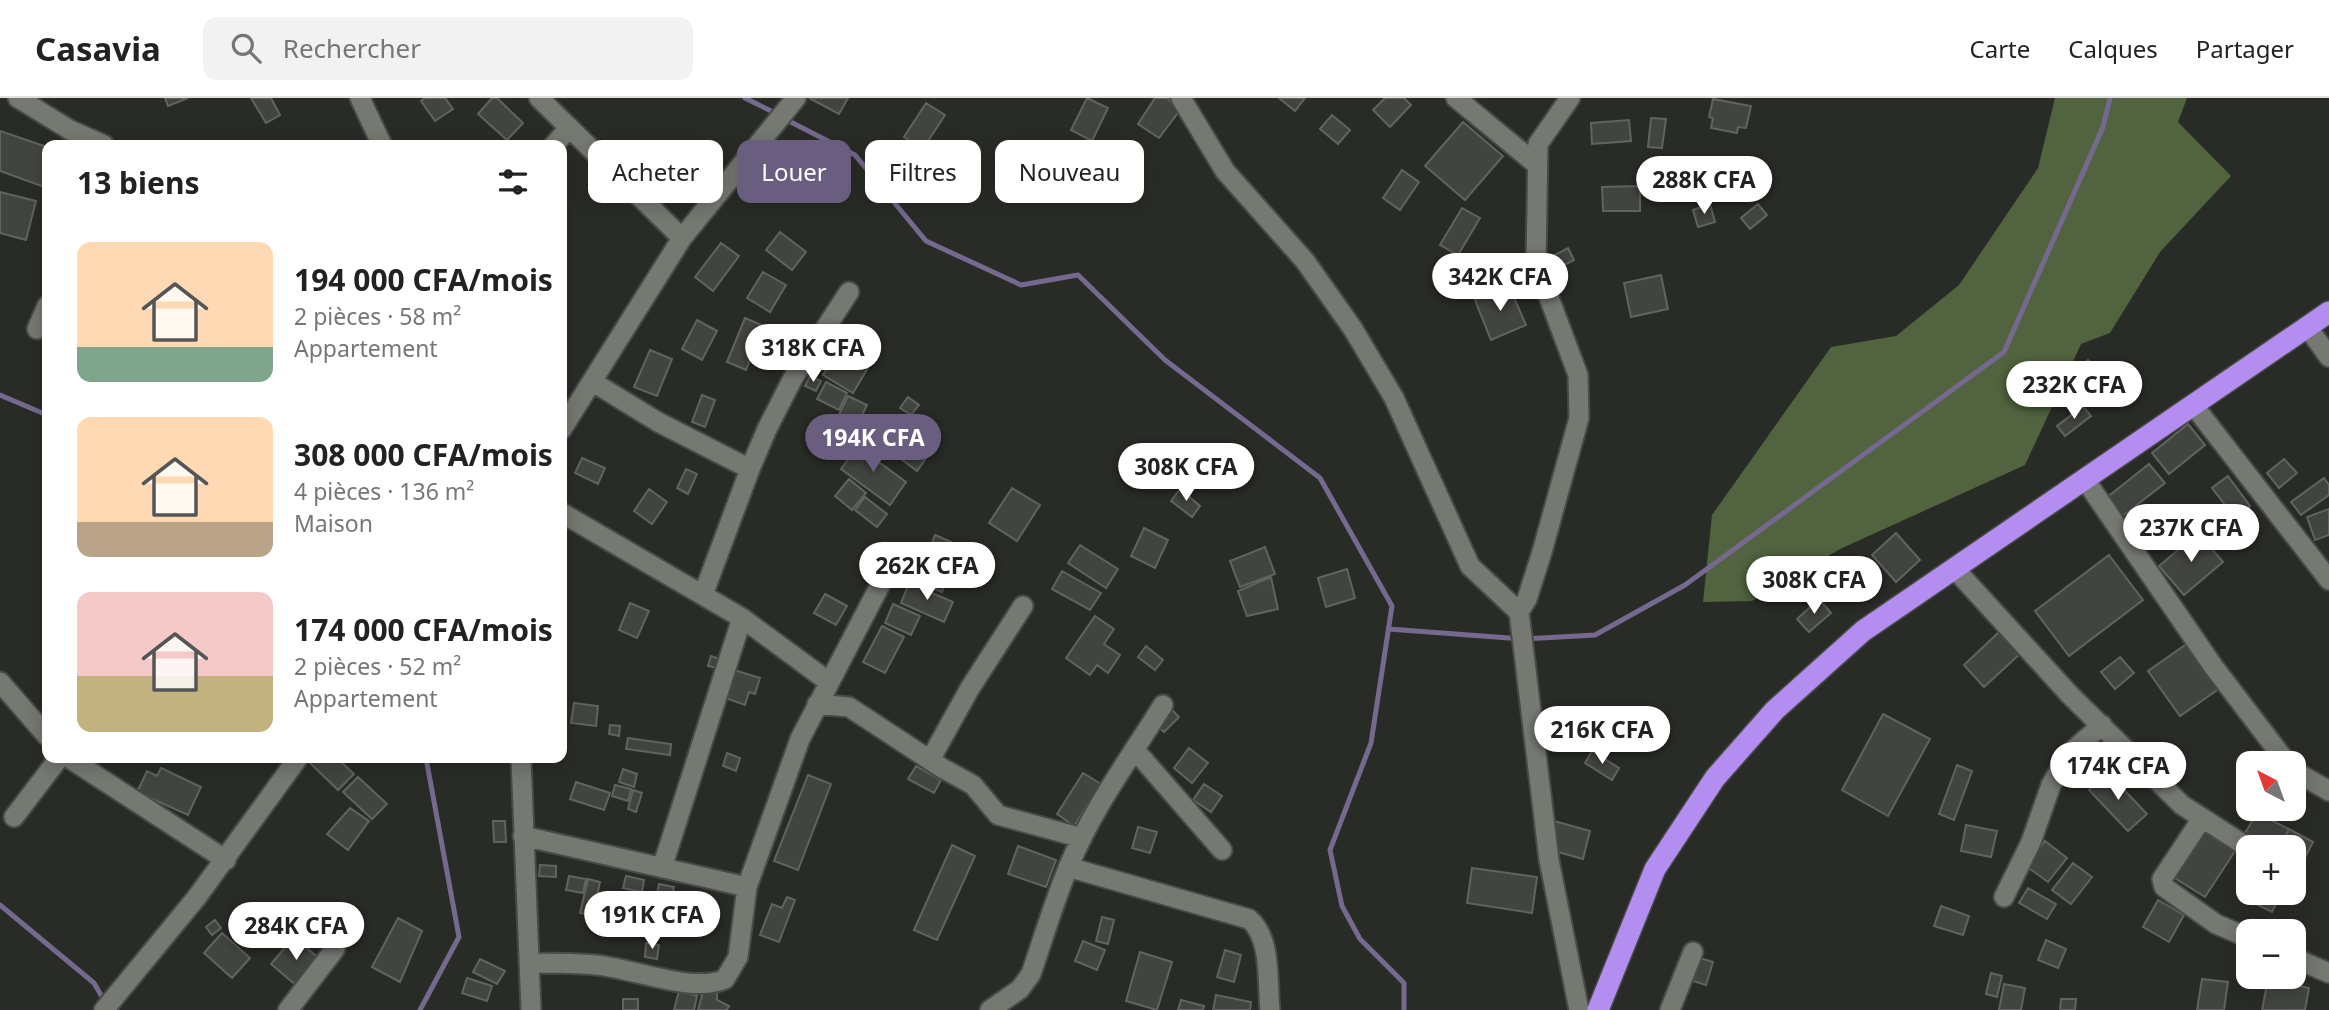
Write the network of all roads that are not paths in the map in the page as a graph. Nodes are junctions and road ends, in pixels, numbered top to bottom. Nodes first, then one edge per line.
1 (18, 98) edge
2 (360, 98) edge
3 (539, 98) edge
4 (796, 98) edge
5 (1181, 98) edge
6 (1456, 98) edge
7 (1570, 98) edge
8 (568, 129) junction
9 (93, 140) edge
10 (380, 140) edge
11 (558, 140) edge
12 (1536, 163) junction
13 (682, 237) junction
14 (849, 292) dead end
15 (2329, 312) edge
16 (42, 318) edge
17 (2308, 328) junction
18 (37, 329) dead end
19 (2329, 357) edge
20 (593, 382) junction
21 (2194, 406) junction
22 (567, 421) edge
23 (750, 468) junction
24 (2085, 481) junction
25 (567, 516) edge
26 (889, 568) dead end
27 (1954, 568) junction
28 (2329, 580) edge
29 (703, 595) junction
30 (1023, 606) dead end
31 (1519, 612) junction
32 (742, 618) junction
33 (0, 682) edge
34 (829, 682) junction
35 (817, 704) junction
36 (1163, 705) dead end
37 (2102, 724) junction
38 (42, 730) edge
39 (1135, 750) junction
40 (2278, 751) edge
41 (930, 760) junction
42 (55, 763) edge
43 (77, 763) edge
44 (294, 763) edge
45 (522, 763) edge
46 (2306, 778) edge
47 (2329, 791) edge
48 (15, 817) dead end
49 (2201, 820) junction
50 (523, 835) junction
51 (1082, 838) junction
52 (2236, 840) edge
53 (1222, 850) dead end
54 (226, 860) junction
55 (1068, 867) junction
56 (662, 868) junction
57 (747, 887) junction
58 (2004, 897) dead end
59 (2236, 932) edge
60 (335, 949) dead end
61 (1693, 951) dead end
62 (531, 963) junction
63 (2306, 963) edge
64 (2329, 972) edge
65 (104, 1010) edge
66 (288, 1010) edge
67 (531, 1010) edge
68 (990, 1010) edge
69 (1270, 1010) edge
70 (1579, 1010) edge
71 (1598, 1010) edge
72 (1670, 1010) edge

1 - 9 street
2 - 10 street
3 - 8 street
4 - 13 street
5 - 31 street
6 - 12 street
7 - 12 street
8 - 11 street
8 - 13 street
12 - 31 street
13 - 20 street
14 - 23 street
15 - 17 highway
16 - 18 street
17 - 19 street
17 - 21 highway
20 - 22 street
20 - 23 street
21 - 24 highway
21 - 28 street
23 - 29 street
24 - 27 highway
24 - 40 street
25 - 29 street
26 - 34 street
27 - 37 street
27 - 71 highway
29 - 32 street
30 - 41 street
31 - 70 street
32 - 34 street
32 - 56 street
33 - 38 street
34 - 35 street
35 - 41 street
35 - 57 street
36 - 39 street
37 - 49 street
37 - 58 street
39 - 51 street
39 - 53 street
41 - 51 street
42 - 48 street
43 - 54 street
44 - 54 street
45 - 50 street
46 - 47 street
49 - 52 street
49 - 59 street
50 - 56 street
50 - 62 street
51 - 55 street
54 - 65 street
55 - 68 street
55 - 69 street
56 - 57 street
57 - 62 street
60 - 66 street
61 - 72 street
62 - 67 street
63 - 64 street

